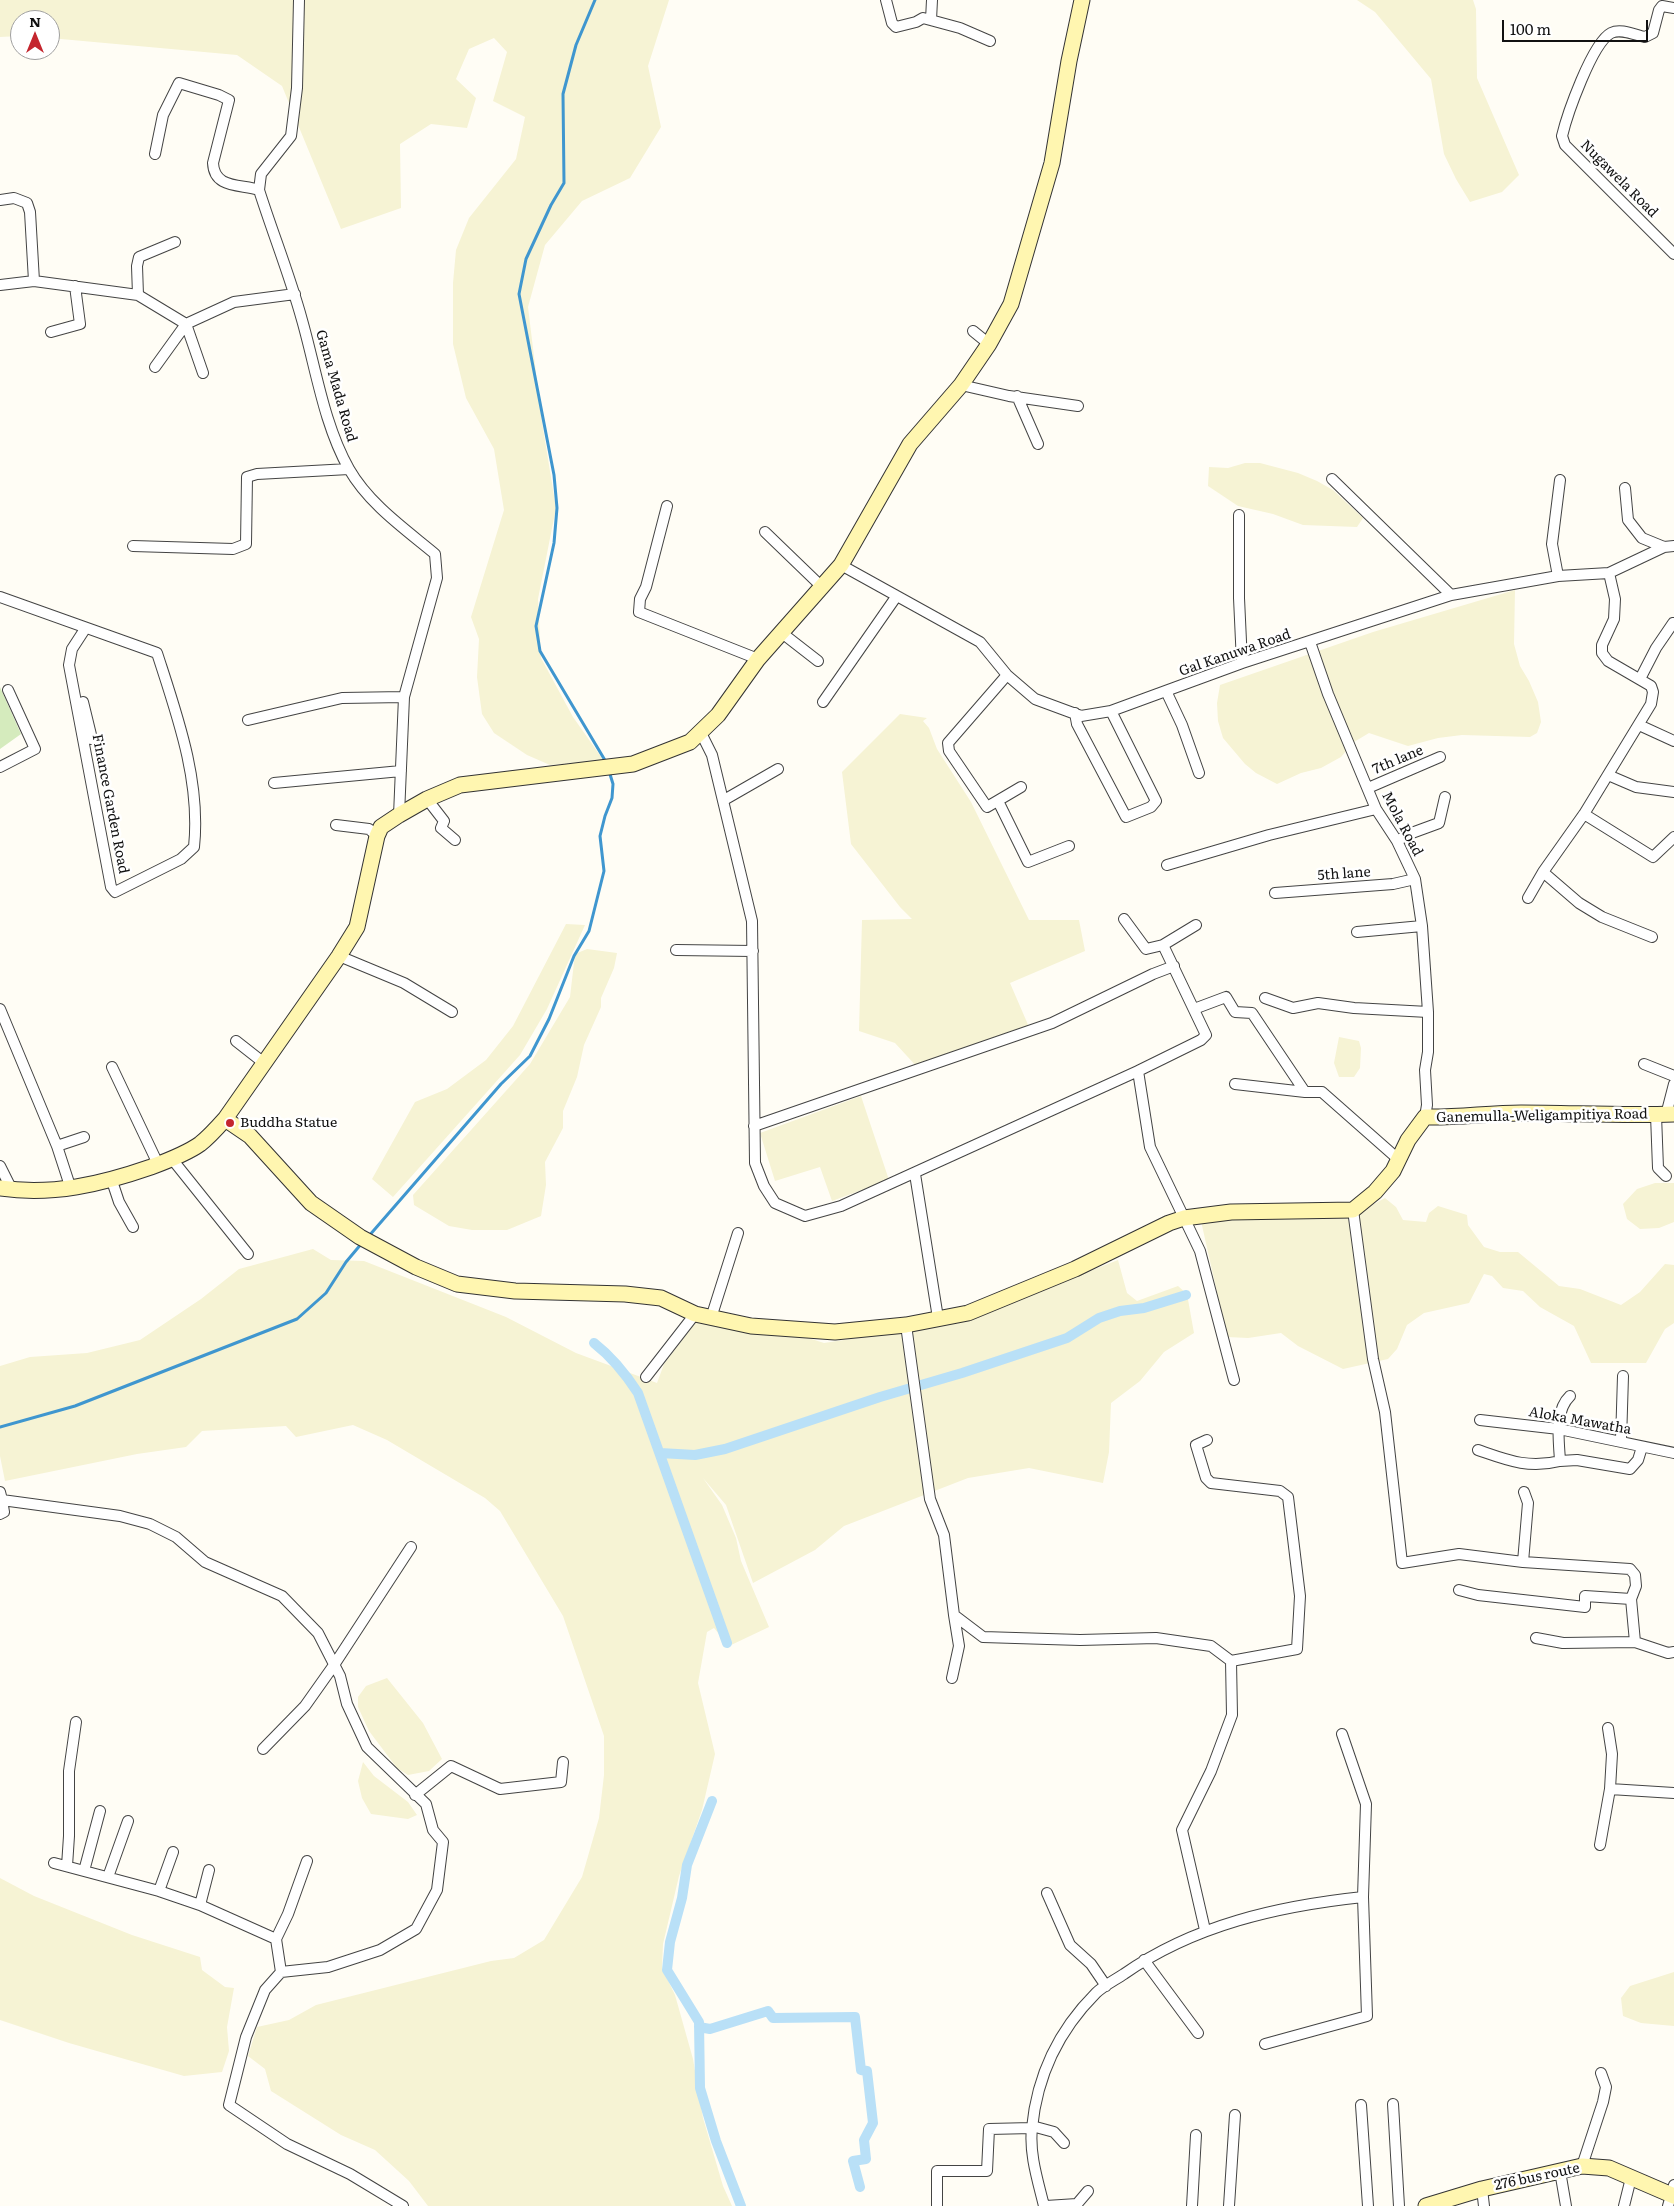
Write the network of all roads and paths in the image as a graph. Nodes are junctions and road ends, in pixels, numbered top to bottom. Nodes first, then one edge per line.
1 (299, 0) edge
2 (886, 0) edge
3 (932, 0) edge
4 (1082, 0) edge
5 (1674, 8) edge
6 (931, 20) junction
7 (990, 41) dead end
8 (155, 154) dead end
9 (259, 190) junction
10 (0, 200) edge
11 (175, 242) dead end
12 (1674, 254) edge
13 (34, 281) junction
14 (0, 285) edge
15 (75, 286) junction
16 (295, 294) junction
17 (138, 295) junction
18 (186, 324) junction
19 (973, 331) dead end
20 (51, 332) dead end
21 (989, 344) junction
22 (155, 367) dead end
23 (203, 373) dead end
24 (961, 385) junction
25 (1017, 396) junction
26 (1078, 406) dead end
27 (1038, 444) dead end
28 (349, 469) junction
29 (1332, 480) dead end
30 (1560, 480) dead end
31 (1626, 488) dead end
32 (666, 506) dead end
33 (1239, 516) dead end
34 (765, 532) dead end
35 (133, 546) dead end
36 (1669, 546) edge
37 (841, 565) junction
38 (1609, 572) junction
39 (1558, 576) junction
40 (822, 587) junction
41 (1451, 595) junction
42 (0, 597) edge
43 (896, 597) junction
44 (1673, 623) edge
45 (85, 629) junction
46 (782, 633) junction
47 (1310, 642) junction
48 (758, 659) junction
49 (818, 661) dead end
50 (1242, 663) junction
51 (1007, 675) junction
52 (1640, 679) junction
53 (8, 690) dead end
54 (1166, 691) junction
55 (404, 696) junction
56 (83, 702) dead end
57 (823, 702) dead end
58 (1111, 711) junction
59 (1075, 714) junction
60 (248, 720) dead end
61 (1639, 725) junction
62 (700, 731) junction
63 (83, 738) junction
64 (1674, 741) edge
65 (1440, 758) dead end
66 (0, 767) edge
67 (778, 769) dead end
68 (401, 771) junction
69 (1199, 774) dead end
70 (1608, 775) junction
71 (274, 783) dead end
72 (1021, 788) dead end
73 (1368, 788) junction
74 (1674, 792) edge
75 (1445, 797) dead end
76 (427, 799) junction
77 (724, 800) junction
78 (998, 801) junction
79 (1376, 809) junction
80 (1584, 814) junction
81 (399, 815) junction
82 (336, 825) dead end
83 (377, 836) junction
84 (1674, 837) edge
85 (455, 840) dead end
86 (1397, 841) junction
87 (1069, 846) dead end
88 (1167, 865) dead end
89 (1543, 872) junction
90 (1415, 879) junction
91 (1275, 893) dead end
92 (1528, 898) dead end
93 (1124, 919) dead end
94 (1196, 925) dead end
95 (1422, 926) junction
96 (1357, 932) dead end
97 (1652, 938) dead end
98 (1163, 945) junction
99 (676, 950) dead end
100 (753, 951) junction
101 (339, 956) junction
102 (1174, 966) junction
103 (1265, 998) dead end
104 (1194, 1009) junction
105 (0, 1010) edge
106 (452, 1012) dead end
107 (1428, 1012) junction
108 (236, 1041) dead end
109 (264, 1063) junction
110 (1644, 1064) dead end
111 (112, 1067) dead end
112 (1138, 1071) junction
113 (1674, 1076) edge
114 (1234, 1084) dead end
115 (1674, 1084) edge
116 (1305, 1092) junction
117 (1665, 1115) edge
118 (1425, 1117) junction
119 (225, 1120) junction
120 (754, 1126) junction
121 (84, 1137) dead end
122 (57, 1146) junction
123 (1398, 1159) junction
124 (165, 1162) junction
125 (0, 1166) edge
126 (915, 1174) junction
127 (1666, 1176) dead end
128 (112, 1181) junction
129 (6, 1189) edge
130 (71, 1189) junction
131 (1353, 1210) junction
132 (1184, 1218) junction
133 (133, 1227) dead end
134 (738, 1233) dead end
135 (248, 1254) dead end
136 (695, 1314) junction
137 (712, 1318) junction
138 (938, 1318) junction
139 (906, 1325) junction
140 (1623, 1376) dead end
141 (646, 1377) dead end
142 (1234, 1380) dead end
143 (1570, 1396) dead end
144 (1480, 1420) dead end
145 (1559, 1429) junction
146 (1207, 1440) dead end
147 (1621, 1441) junction
148 (1642, 1446) junction
149 (1478, 1450) dead end
150 (1674, 1453) edge
151 (1560, 1461) junction
152 (1524, 1492) dead end
153 (1, 1496) edge
154 (0, 1514) edge
155 (411, 1547) dead end
156 (1522, 1562) junction
157 (1459, 1590) dead end
158 (1631, 1599) junction
159 (954, 1615) junction
160 (1536, 1638) dead end
161 (1635, 1642) junction
162 (1674, 1652) edge
163 (1231, 1661) junction
164 (334, 1665) junction
165 (952, 1678) dead end
166 (76, 1722) dead end
167 (1608, 1728) dead end
168 (1342, 1734) dead end
169 (264, 1749) dead end
170 (563, 1762) dead end
171 (1610, 1789) junction
172 (1674, 1793) edge
173 (415, 1795) junction
174 (100, 1811) dead end
175 (128, 1821) dead end
176 (1600, 1845) dead end
177 (173, 1852) dead end
178 (308, 1861) dead end
179 (54, 1862) dead end
180 (67, 1866) junction
181 (209, 1870) dead end
182 (84, 1871) junction
183 (108, 1877) junction
184 (159, 1891) junction
185 (1047, 1893) dead end
186 (1363, 1897) junction
187 (200, 1905) junction
188 (1205, 1930) junction
189 (276, 1939) junction
190 (1144, 1960) junction
191 (281, 1972) junction
192 (1106, 1986) junction
193 (1198, 2033) dead end
194 (1265, 2044) dead end
195 (1601, 2073) dead end
196 (1393, 2104) dead end
197 (1362, 2105) dead end
198 (1235, 2115) dead end
199 (1032, 2127) junction
200 (1196, 2135) dead end
201 (1064, 2143) dead end
202 (1582, 2166) junction
203 (1560, 2171) junction
204 (1631, 2178) junction
205 (1482, 2189) junction
206 (1088, 2191) dead end
207 (1672, 2196) edge
208 (1062, 2205) edge
209 (1078, 2205) edge
210 (403, 2206) edge
211 (936, 2206) edge
212 (1045, 2206) edge
213 (1192, 2206) edge
214 (1229, 2206) edge
215 (1368, 2206) edge
216 (1400, 2206) edge
217 (1426, 2206) edge
218 (1484, 2206) edge
219 (1566, 2206) edge
220 (1624, 2206) edge

1 - 9 street
2 - 6 street
3 - 6 street
4 - 21 street
5 - 12 street, Nugawela Road
6 - 7 street
8 - 9 street
9 - 16 street, Gama Mada Road
10 - 13 street
11 - 17 street
13 - 14 street
13 - 15 street
15 - 17 street
15 - 20 street
16 - 18 street
16 - 28 street, Gama Mada Road
17 - 18 street
18 - 22 street
18 - 23 street
19 - 21 street
21 - 24 street
24 - 25 street
24 - 37 street
25 - 26 street
25 - 27 street
28 - 35 street
28 - 55 street, Gama Mada Road
29 - 41 street
30 - 39 street
31 - 36 street
32 - 48 street
33 - 50 street
34 - 40 street
36 - 38 street, Gal Kanuwa Road
37 - 40 street
37 - 43 street, Gal Kanuwa Road
38 - 39 street, Gal Kanuwa Road
38 - 52 street
39 - 41 street, Gal Kanuwa Road
40 - 46 street
41 - 47 street, Gal Kanuwa Road
42 - 45 street, Finance Garden Road
43 - 51 street, Gal Kanuwa Road
43 - 57 street
44 - 52 street
45 - 63 street, Finance Garden Road
45 - 63 street, Finance Garden Road
46 - 48 street
46 - 49 street
47 - 50 street, Gal Kanuwa Road
47 - 73 street, Mola Road
48 - 62 street
50 - 54 street, Gal Kanuwa Road
51 - 59 street, Gal Kanuwa Road
51 - 78 street
52 - 61 street
53 - 66 street
54 - 58 street, Gal Kanuwa Road
54 - 69 street
55 - 60 street
55 - 68 street, Gama Mada Road
56 - 63 street
58 - 59 street, Gal Kanuwa Road
58 - 59 street
61 - 64 street
61 - 70 street
62 - 76 street
62 - 77 street
65 - 73 street, 7th lane
67 - 77 street
68 - 71 street
68 - 81 street, Gama Mada Road
70 - 74 street
70 - 80 street
72 - 78 street
73 - 79 street, Mola Road
75 - 86 street
76 - 81 street
76 - 85 street
77 - 100 street
78 - 87 street
79 - 86 street, Mola Road
79 - 88 street
80 - 84 street
80 - 89 street
81 - 83 street
82 - 83 street
83 - 101 street
86 - 90 street, Mola Road
89 - 92 street
89 - 97 street
90 - 91 street, 5th lane
90 - 95 street, Mola Road
93 - 98 street
94 - 98 street
95 - 96 street
95 - 107 street, Mola Road
98 - 102 street
99 - 100 street
100 - 120 street
101 - 106 street
101 - 109 street
102 - 104 street
102 - 120 street
103 - 107 street
104 - 112 street
104 - 116 street
105 - 122 street
107 - 118 street, Mola Road
108 - 109 street
109 - 119 street
110 - 113 street
111 - 124 street
112 - 126 street
112 - 132 street
114 - 116 street
115 - 117 street
116 - 123 street
117 - 118 street, Ganemulla-Weligampitiya Road
117 - 127 street
118 - 123 street, Ganemulla-Weligampitiya Road
119 - 124 street
119 - 136 street
120 - 126 street
121 - 122 street
122 - 130 street
123 - 131 street, Ganemulla-Weligampitiya Road
124 - 128 street
124 - 135 street
125 - 129 street
126 - 138 street
128 - 130 street
128 - 133 street
129 - 130 street
131 - 132 street
131 - 156 street
132 - 138 street
132 - 142 street
134 - 137 street
136 - 137 street
136 - 141 street
137 - 139 street
138 - 139 street
139 - 159 street
140 - 147 street
143 - 145 street
144 - 145 street, Aloka Mawatha
145 - 147 street, Aloka Mawatha
145 - 151 street
146 - 163 street
147 - 148 street, Aloka Mawatha
148 - 150 street, Aloka Mawatha
148 - 151 street
149 - 151 street
152 - 156 street
153 - 154 street
153 - 164 street
155 - 164 street
156 - 158 street
157 - 158 street
158 - 161 street
159 - 163 street
159 - 165 street
160 - 161 street
161 - 162 street
163 - 188 street
164 - 169 street
164 - 173 street
166 - 180 street
167 - 171 street
168 - 186 street
170 - 173 street
171 - 172 street
171 - 176 street
173 - 191 street
174 - 182 street
175 - 183 street
177 - 184 street
178 - 189 street
179 - 180 street
180 - 182 street
181 - 187 street
182 - 183 street
183 - 184 street
184 - 187 street
185 - 192 street
186 - 188 street
186 - 194 street
187 - 189 street
188 - 190 street
189 - 191 street
190 - 192 street
190 - 193 street
191 - 210 street
192 - 199 street
195 - 202 street
196 - 216 street
197 - 215 street
198 - 214 street
199 - 201 street
199 - 211 street
199 - 212 street
200 - 213 street
202 - 203 street, 276 bus route
202 - 204 street, 276 bus route
203 - 205 street, 276 bus route
203 - 219 street
204 - 207 street, 276 bus route
204 - 220 street
205 - 217 street, 276 bus route
205 - 218 street
206 - 209 street
208 - 209 street
208 - 212 street

